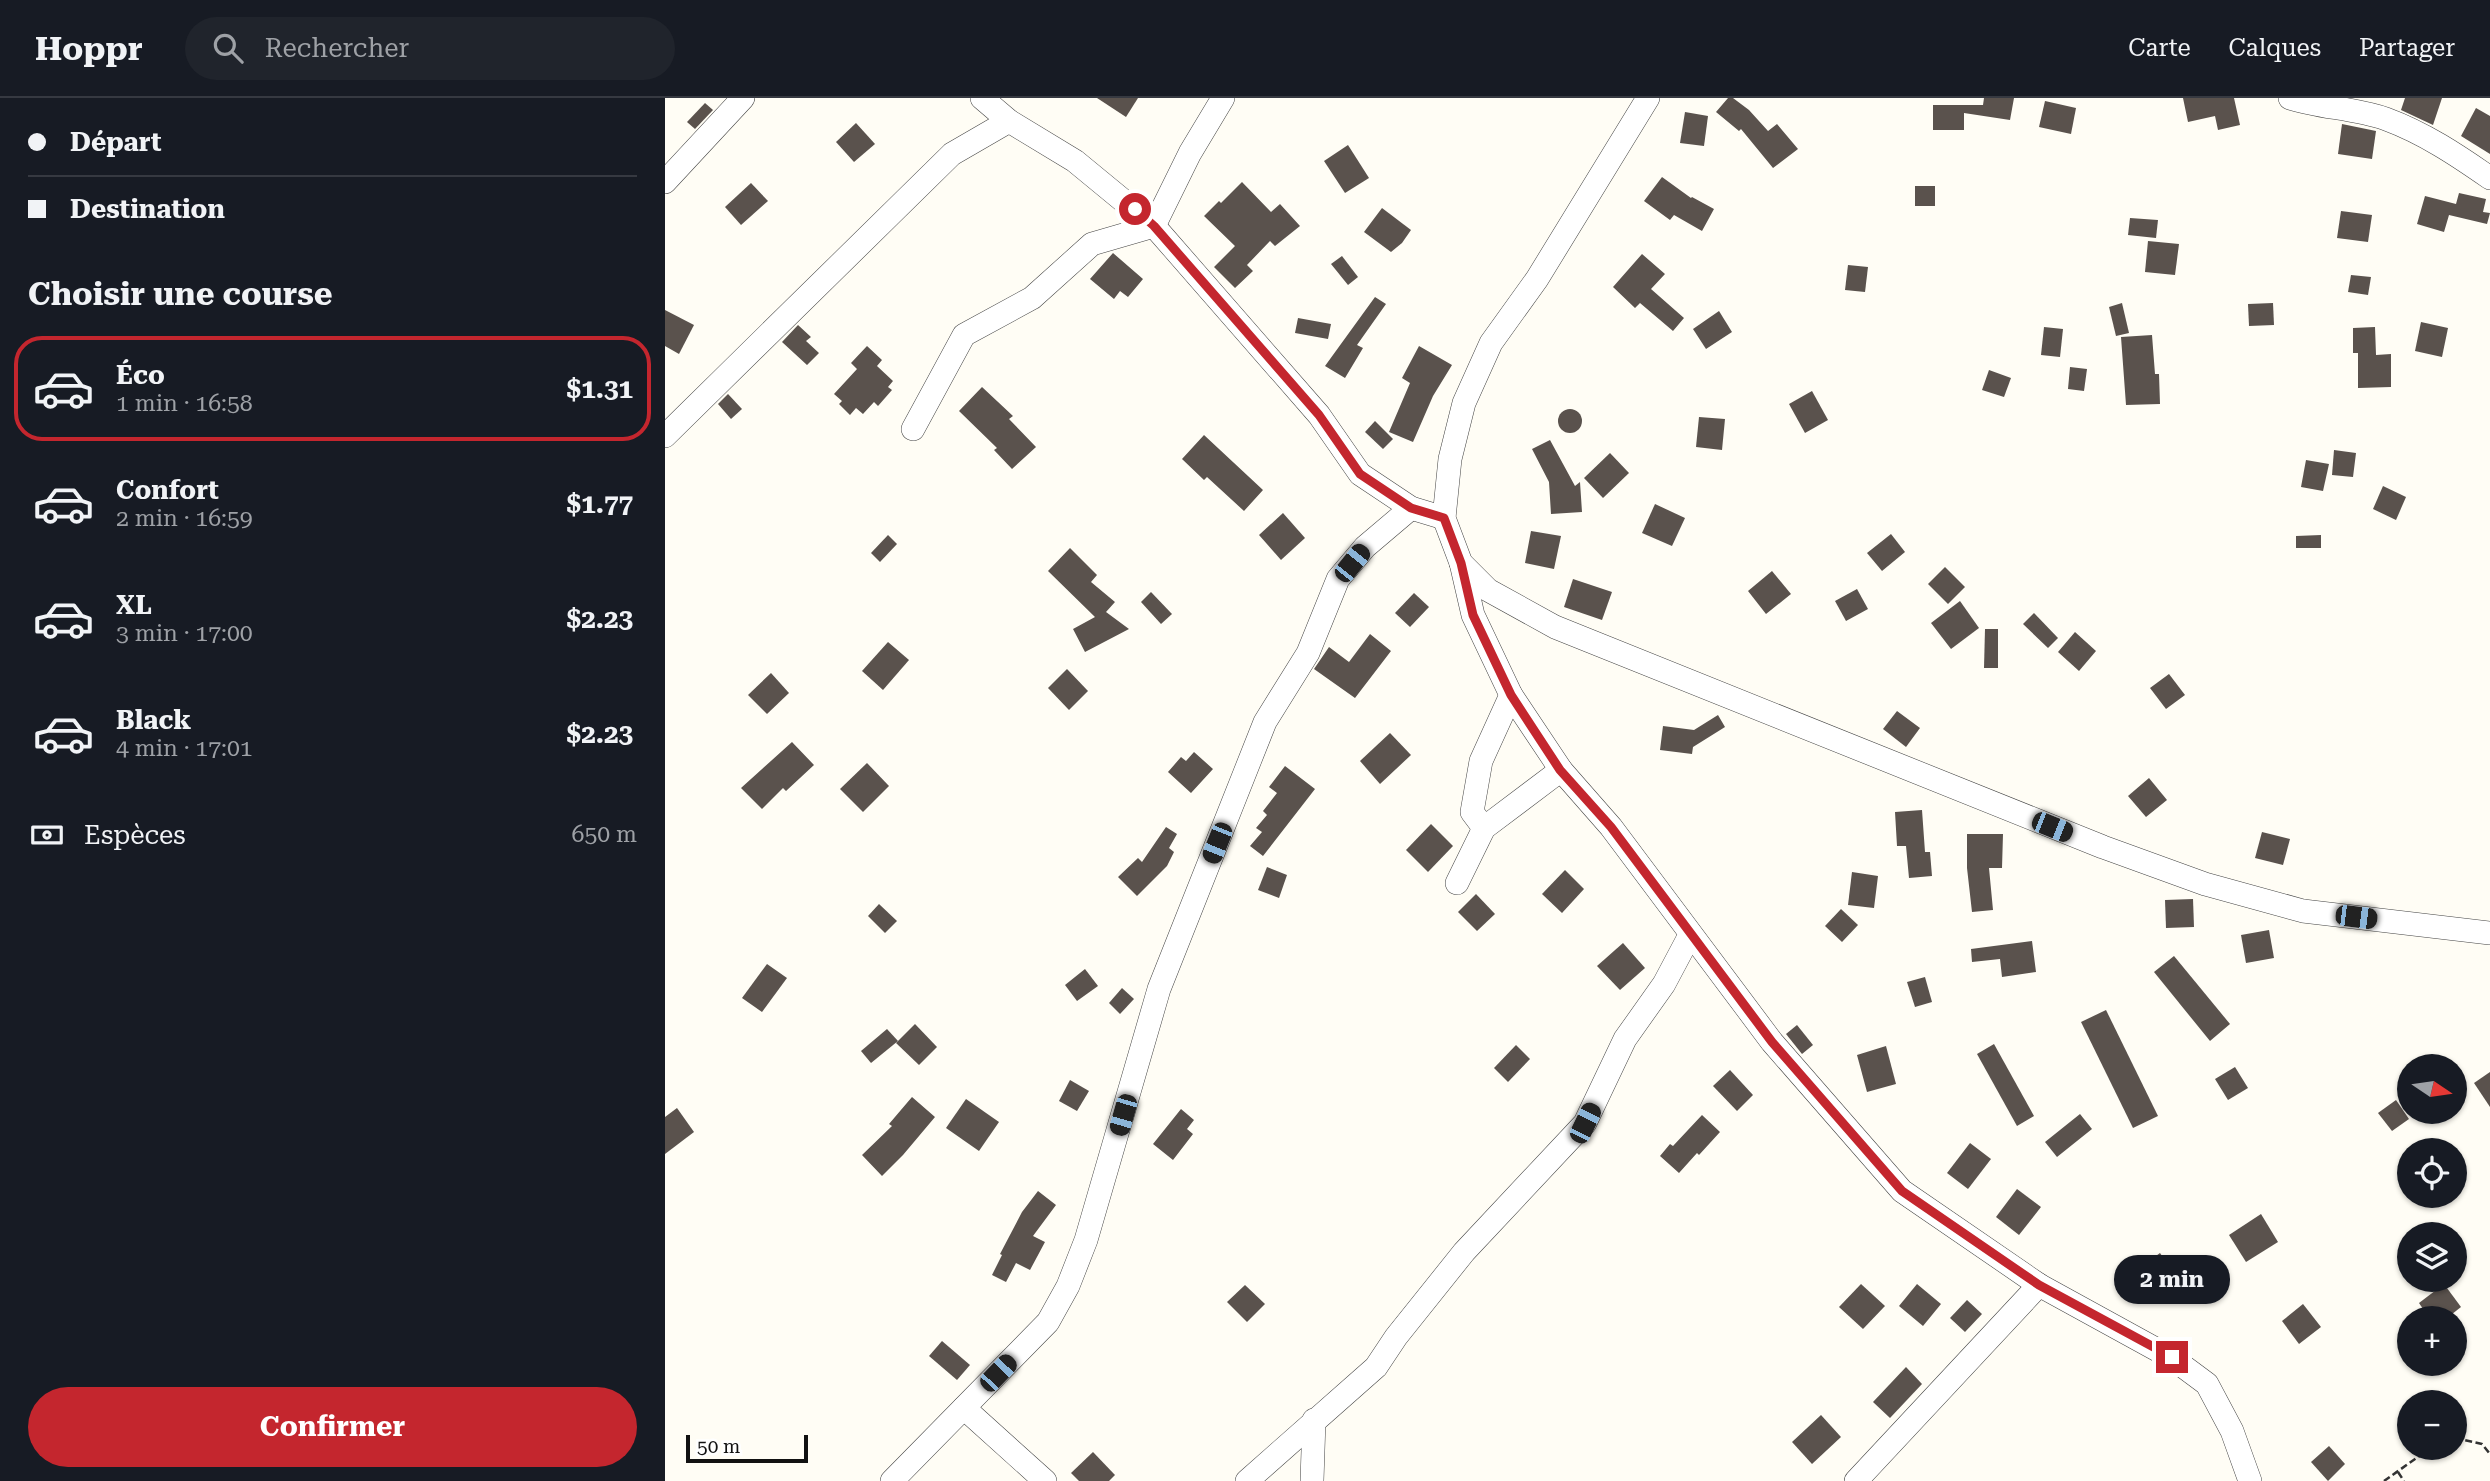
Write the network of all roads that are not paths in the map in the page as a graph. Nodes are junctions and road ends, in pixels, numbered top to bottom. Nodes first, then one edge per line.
1 (743, 98) edge
2 (982, 98) edge
3 (1223, 98) edge
4 (1648, 98) edge
5 (2290, 98) edge
6 (1009, 121) junction
7 (2490, 178) edge
8 (665, 182) edge
9 (1154, 226) junction
10 (913, 429) dead end
11 (665, 436) edge
12 (1411, 508) junction
13 (1444, 518) junction
14 (1461, 563) junction
15 (1511, 695) junction
16 (1560, 770) junction
17 (1484, 828) junction
18 (1457, 883) dead end
19 (2490, 933) edge
20 (1690, 935) junction
21 (2039, 1285) junction
22 (964, 1408) junction
23 (1314, 1420) junction
24 (892, 1481) edge
25 (1045, 1481) edge
26 (1247, 1481) edge
27 (1312, 1481) edge
28 (1857, 1481) edge
29 (2250, 1481) edge

1 - 8 street
2 - 6 street
3 - 9 street
4 - 13 street
5 - 7 street
6 - 9 street
6 - 11 street
9 - 10 street
9 - 12 street
12 - 13 street
12 - 22 street
13 - 14 street
14 - 15 street
14 - 19 street
15 - 16 street
15 - 17 street
16 - 17 street
16 - 20 street
17 - 18 street
20 - 21 street
20 - 23 street
21 - 28 street
21 - 29 street
22 - 24 street
22 - 25 street
23 - 26 street
23 - 27 street

